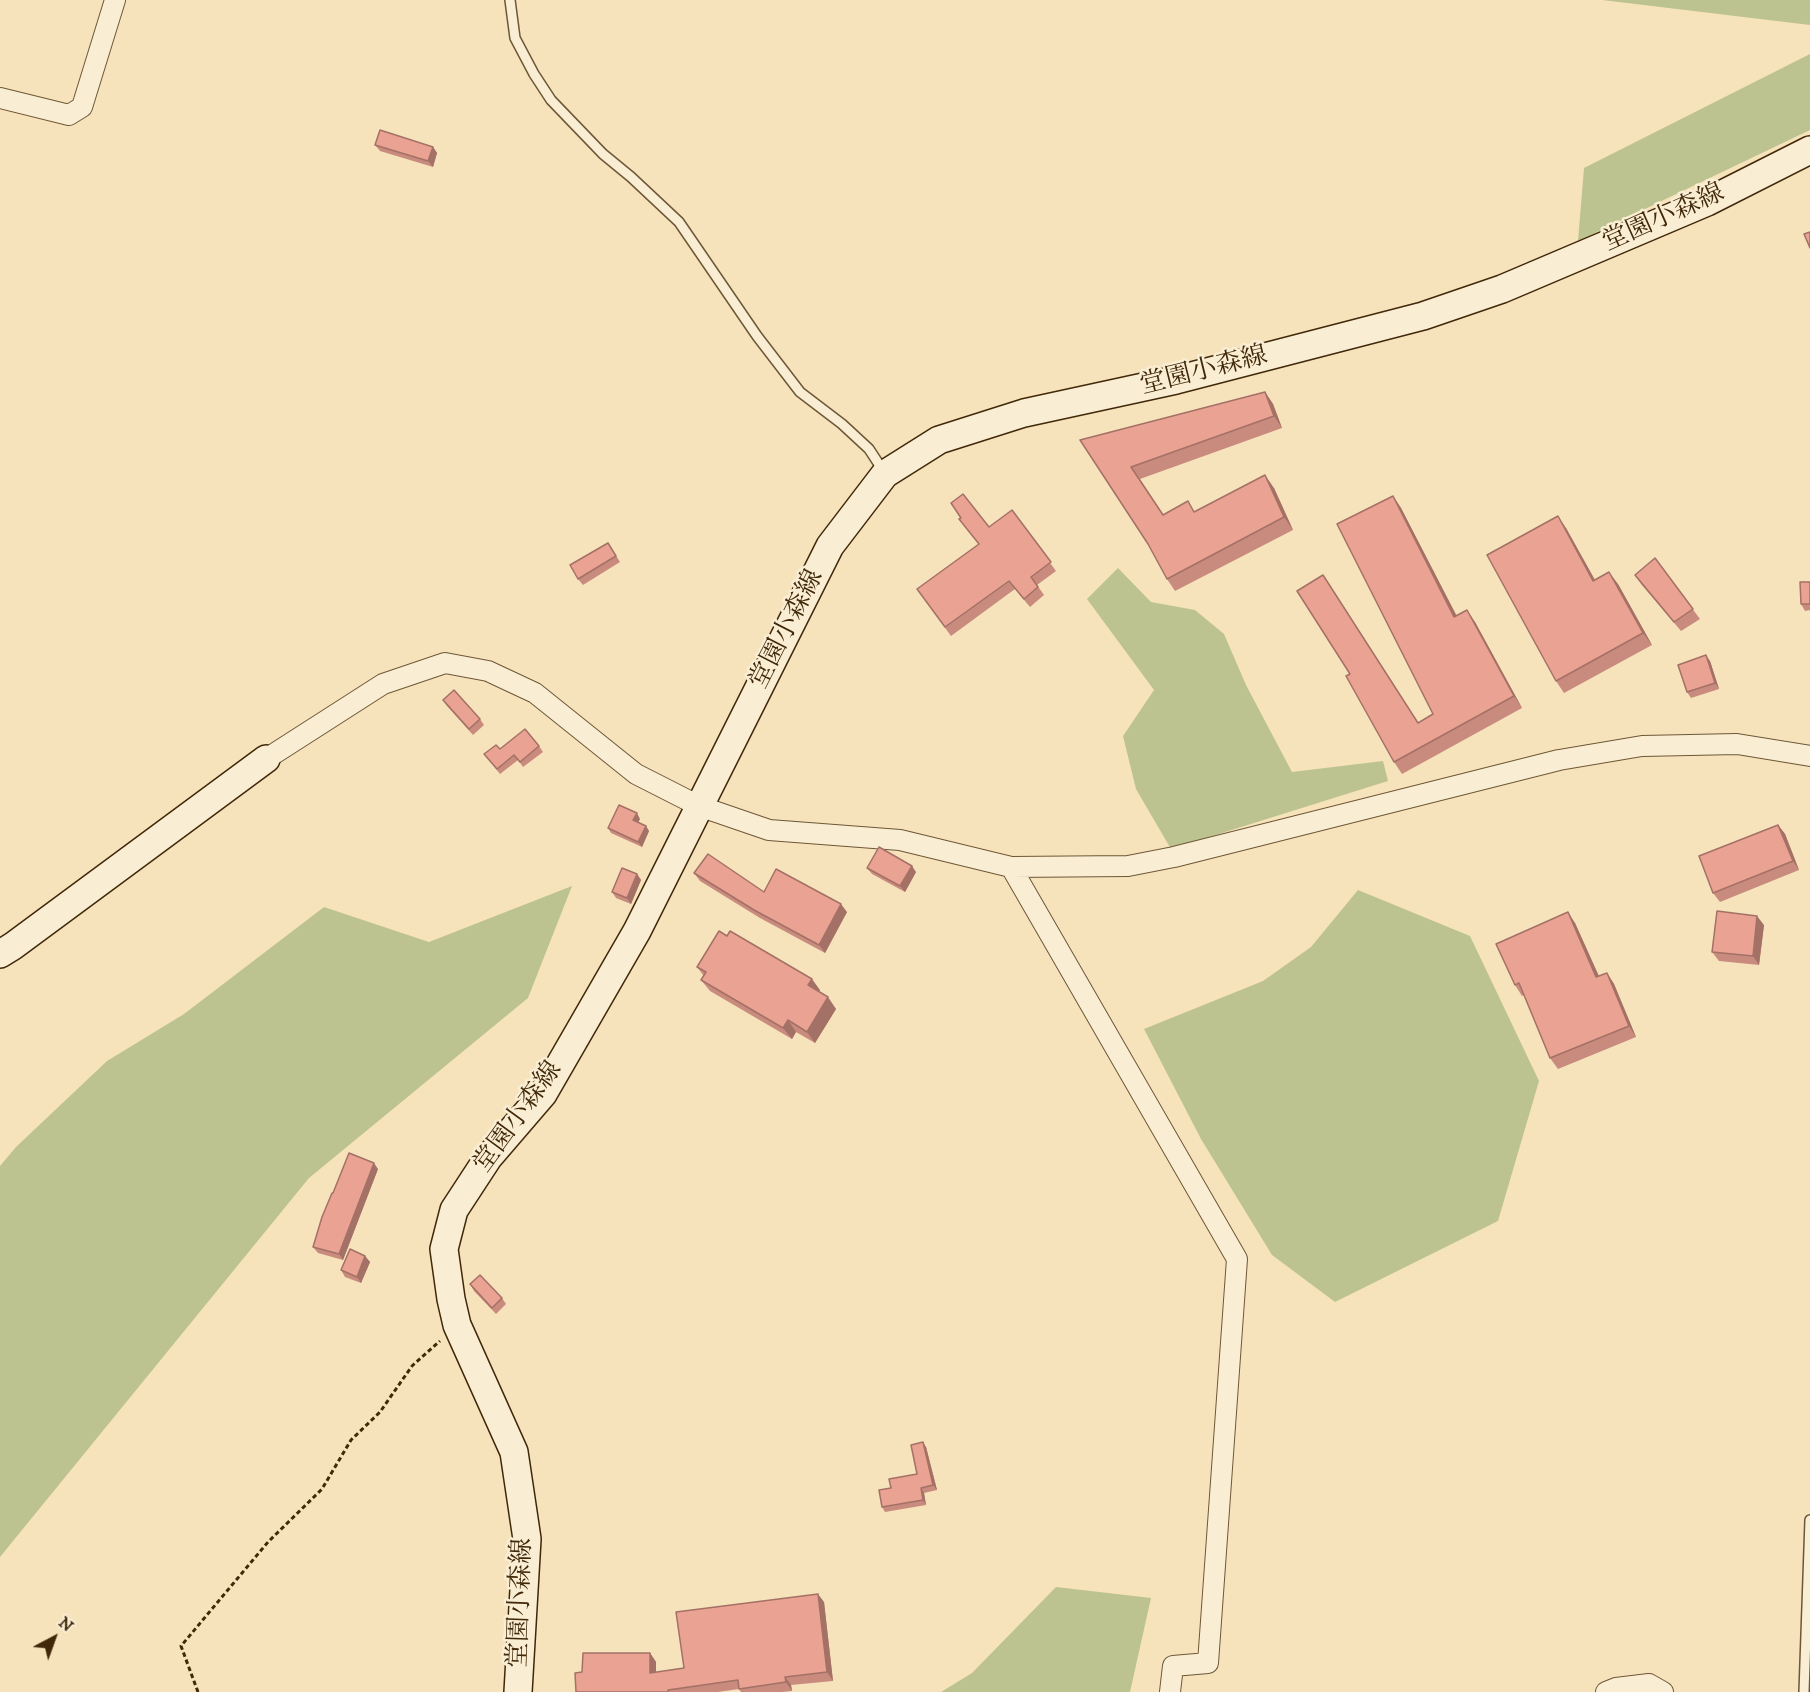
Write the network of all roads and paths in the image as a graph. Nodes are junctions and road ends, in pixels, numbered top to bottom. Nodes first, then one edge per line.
1 (115, 0) edge
2 (510, 0) edge
3 (0, 98) edge
4 (1810, 150) edge
5 (885, 474) junction
6 (1810, 756) edge
7 (266, 759) joint
8 (699, 806) junction
9 (1011, 867) junction
10 (0, 954) edge
11 (457, 1326) junction
12 (1810, 1520) edge
13 (198, 1692) edge
14 (518, 1692) edge
15 (1170, 1692) edge
16 (1606, 1692) edge
17 (1663, 1692) edge
18 (1804, 1692) edge

1 - 3 street
2 - 5 lane
4 - 5 main road, 堂園小森線
5 - 8 main road, 堂園小森線
6 - 9 street
7 - 8 street
7 - 10 main road
8 - 9 street
8 - 11 main road, 堂園小森線
9 - 15 street
11 - 13 path
11 - 14 main road, 堂園小森線
12 - 18 lane
16 - 17 street

